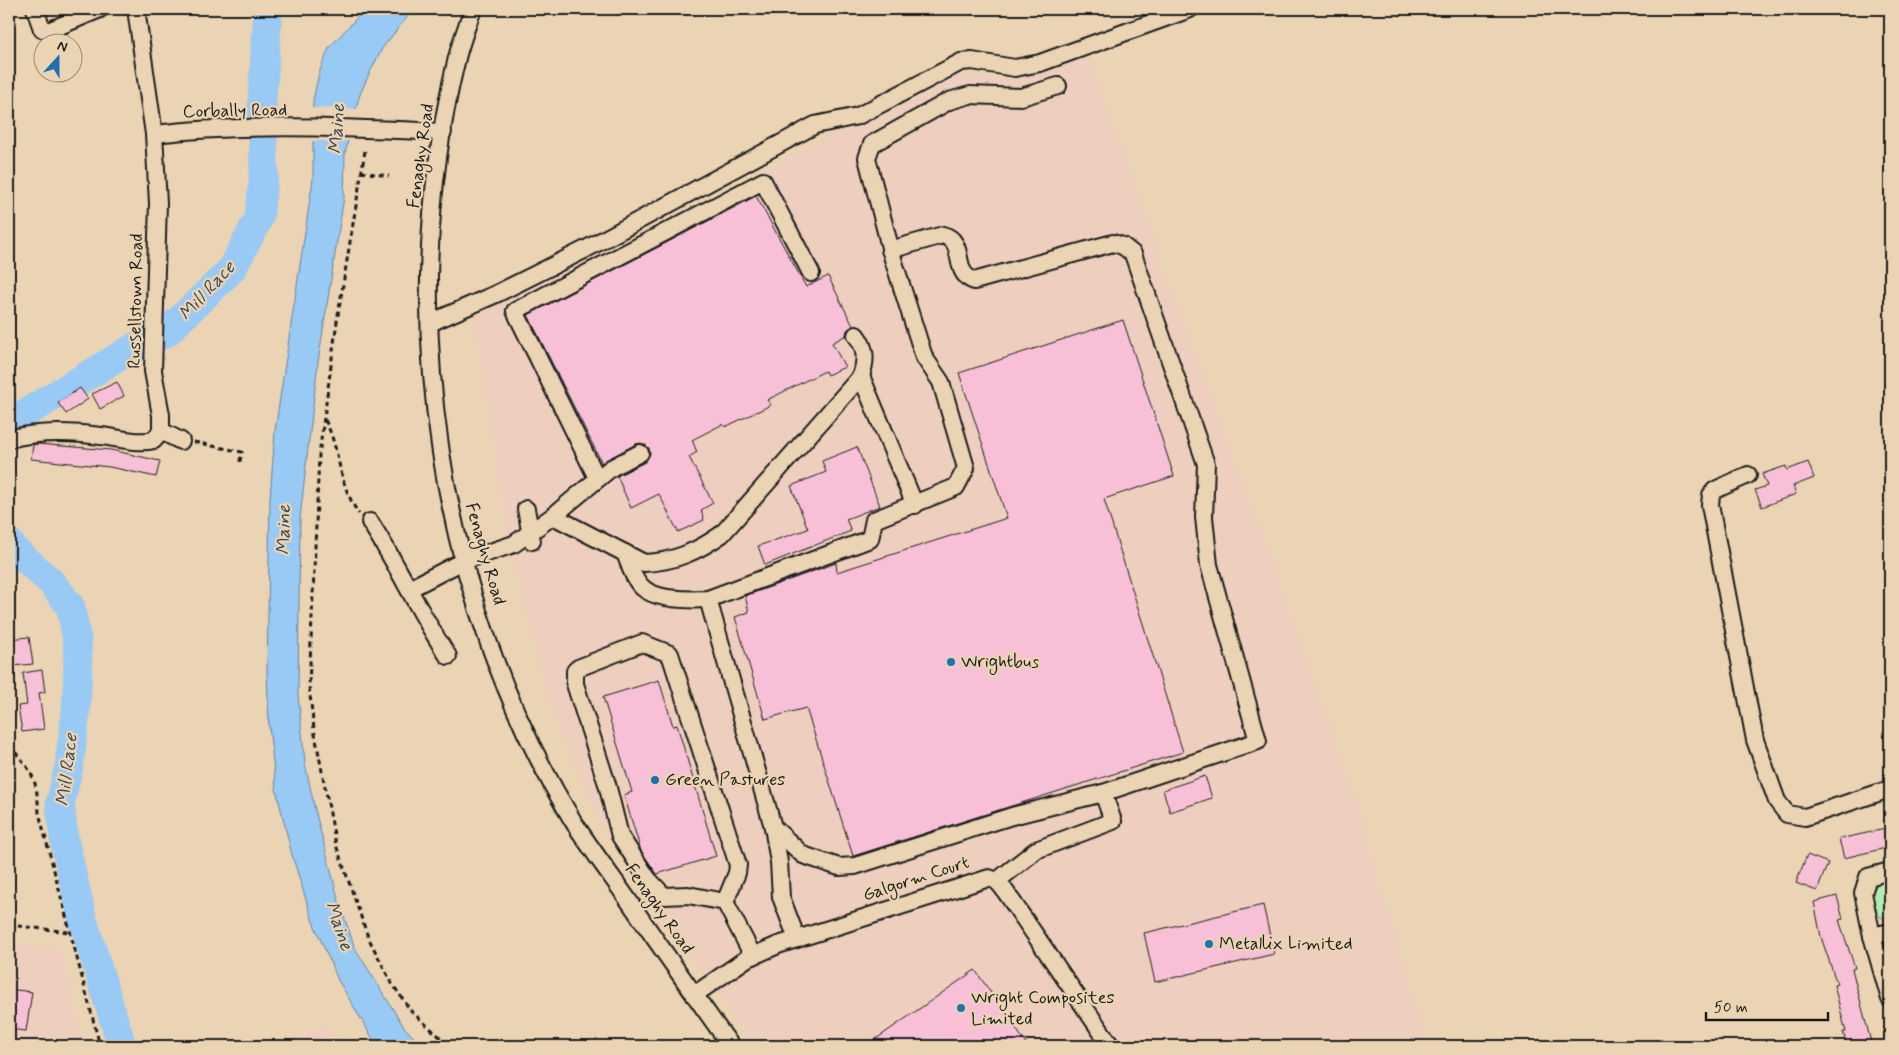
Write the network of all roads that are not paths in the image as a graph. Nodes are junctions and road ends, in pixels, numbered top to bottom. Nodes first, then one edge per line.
1 (35, 9) edge
2 (100, 9) edge
3 (136, 9) edge
4 (473, 9) edge
5 (1190, 9) edge
6 (1058, 86) dead end
7 (443, 132) junction
8 (154, 134) junction
9 (890, 250) junction
10 (811, 273) dead end
11 (430, 323) junction
12 (856, 335) dead end
13 (861, 376) junction
14 (161, 431) junction
15 (11, 438) edge
16 (181, 441) road end
17 (640, 453) dead end
18 (1748, 475) dead end
19 (598, 478) junction
20 (915, 504) junction
21 (526, 509) dead end
22 (553, 516) junction
23 (370, 522) road end
24 (532, 537) junction
25 (625, 553) junction
26 (463, 561) junction
27 (409, 589) junction
28 (708, 599) junction
29 (448, 656) dead end
30 (1890, 789) edge
31 (1103, 793) junction
32 (773, 827) junction
33 (1890, 871) edge
34 (998, 881) junction
35 (725, 902) junction
36 (1890, 932) edge
37 (1872, 936) junction
38 (797, 939) junction
39 (753, 956) junction
40 (694, 995) junction
41 (1890, 999) edge
42 (730, 1046) edge
43 (1111, 1046) edge

1 - 2 street
3 - 8 street
4 - 7 street, Fenaghy Road
5 - 11 street
6 - 9 street
7 - 8 street, Corbally Road
7 - 11 street, Fenaghy Road
8 - 14 street, Russellstown Road
9 - 20 street
9 - 31 street
10 - 19 street
11 - 26 street, Fenaghy Road
12 - 13 street
13 - 20 street
13 - 25 street
14 - 15 street
14 - 16 street
17 - 19 street
18 - 30 street
19 - 22 street
20 - 28 street
21 - 24 street
22 - 24 street
22 - 25 street
23 - 27 street
24 - 26 street
25 - 28 street
26 - 27 street
26 - 40 street, Fenaghy Road
27 - 29 street
28 - 32 street
31 - 32 street
31 - 34 street
32 - 38 street
33 - 37 street
34 - 38 street, Galgorm Court
34 - 43 street, Galgorm Court
35 - 35 street
35 - 39 street
36 - 37 street
37 - 41 street
38 - 39 street, Galgorm Court
39 - 40 street, Galgorm Court
40 - 42 street, Fenaghy Road

